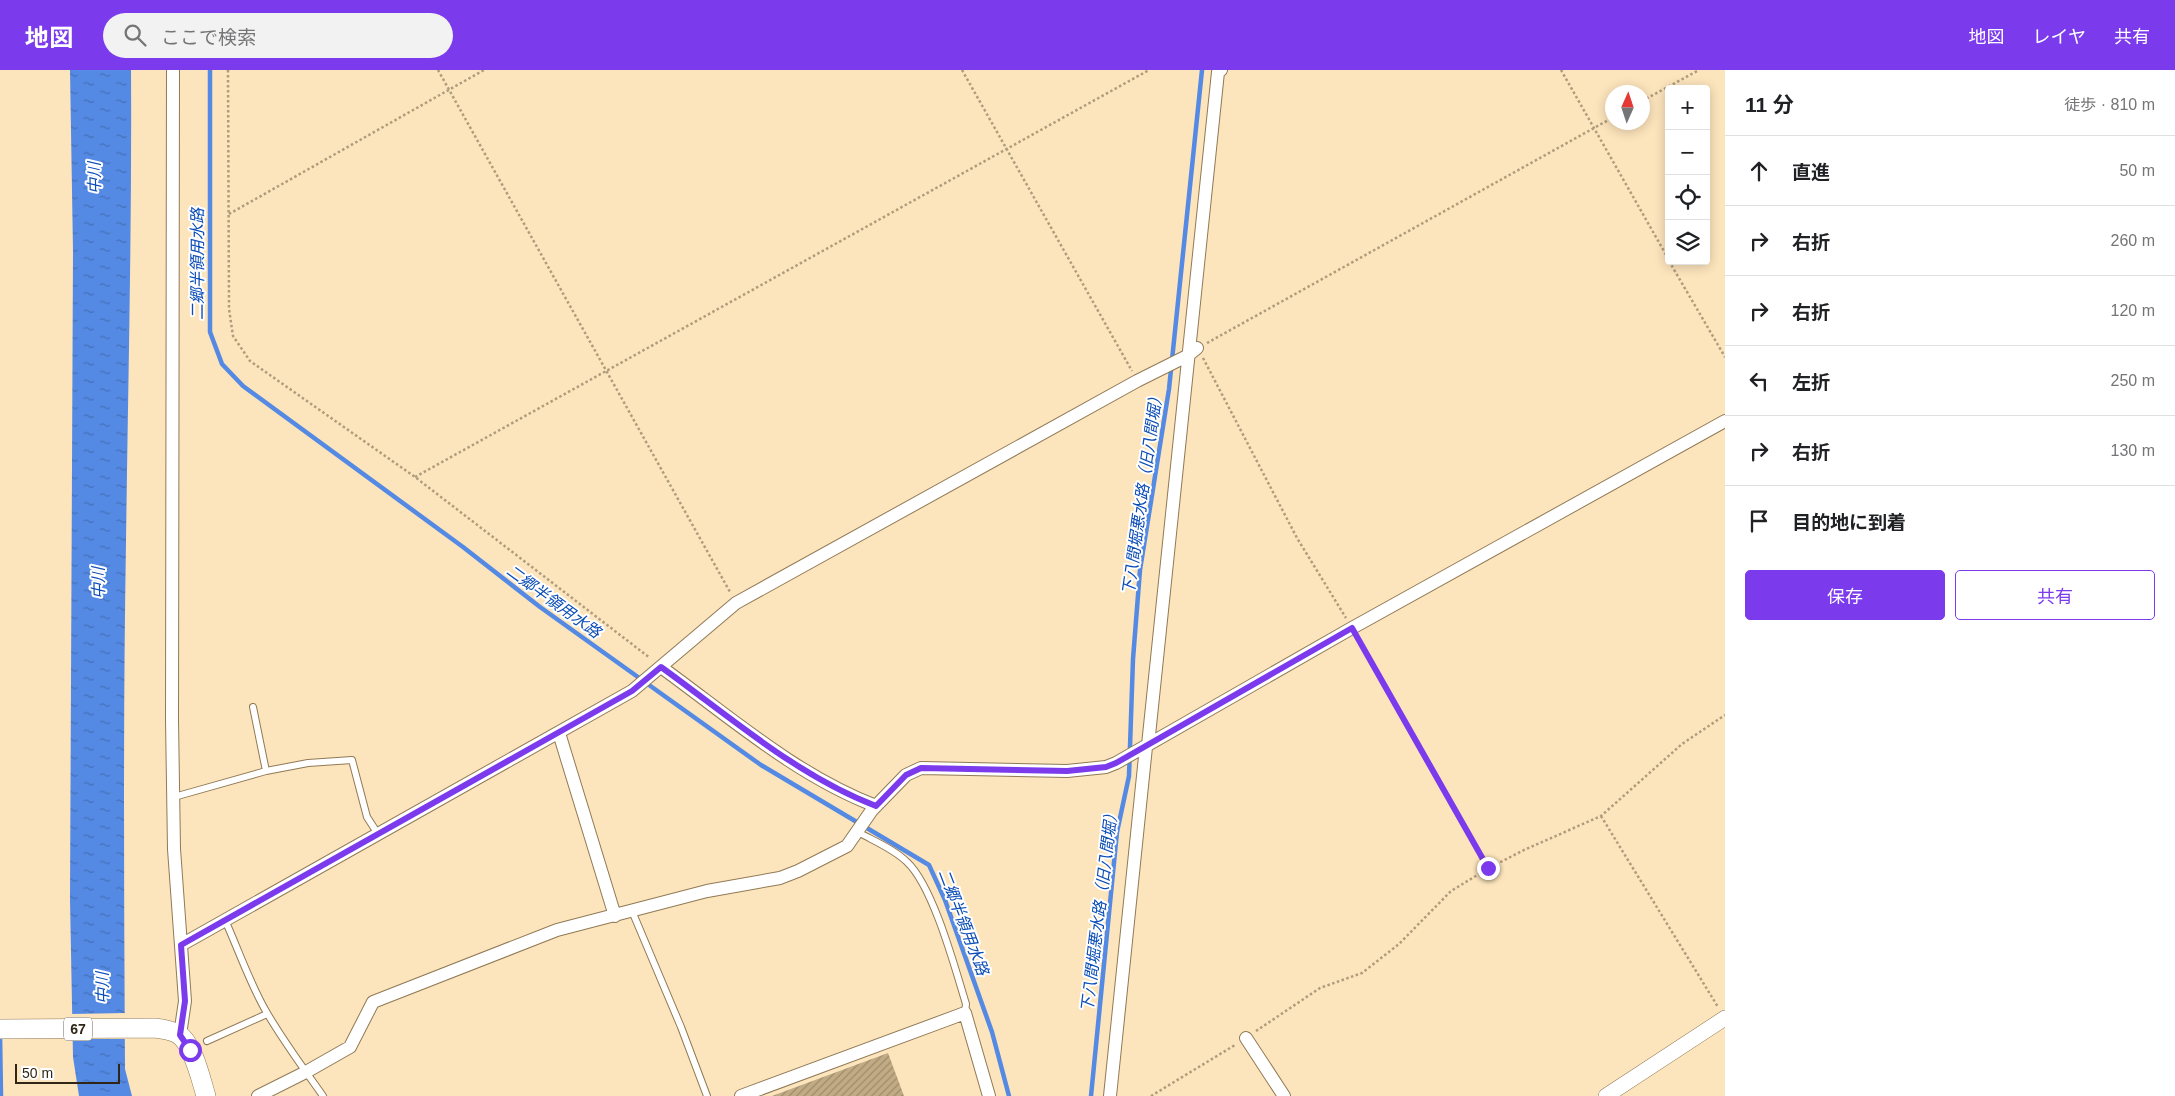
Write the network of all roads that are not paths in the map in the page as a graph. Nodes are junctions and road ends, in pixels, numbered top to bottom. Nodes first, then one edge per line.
1 (174, 70) edge
2 (1221, 70) edge
3 (1192, 352) junction
4 (1725, 421) edge
5 (661, 667) junction
6 (253, 707) dead end
7 (559, 733) junction
8 (1144, 748) junction
9 (266, 771) junction
10 (174, 797) junction
11 (874, 808) junction
12 (858, 832) junction
13 (378, 834) junction
14 (632, 911) junction
15 (615, 916) junction
16 (224, 920) junction
17 (181, 945) junction
18 (965, 1012) junction
19 (268, 1014) junction
20 (1725, 1018) edge
21 (0, 1029) edge
22 (180, 1035) junction
23 (1246, 1038) road end
24 (207, 1041) dead end
25 (306, 1072) junction
26 (206, 1096) edge
27 (258, 1096) edge
28 (323, 1096) edge
29 (707, 1096) edge
30 (741, 1096) edge
31 (989, 1096) edge
32 (1110, 1096) edge
33 (1284, 1096) edge
34 (1606, 1096) edge

1 - 10 street
2 - 3 street
3 - 5 street
3 - 8 street
4 - 8 street
5 - 7 street
5 - 11 street
6 - 9 lane
7 - 13 street
7 - 15 street
8 - 11 street
8 - 32 street
9 - 10 lane
9 - 13 lane
10 - 17 street
11 - 12 street
12 - 14 street
12 - 18 lane
13 - 16 street
14 - 15 street
14 - 29 lane
15 - 25 street
16 - 17 street
16 - 19 lane
17 - 22 street
18 - 30 street
18 - 31 street
19 - 24 lane
19 - 25 lane
20 - 34 street
21 - 22 main road, 67
22 - 26 main road
23 - 33 street
25 - 27 street
25 - 28 lane

